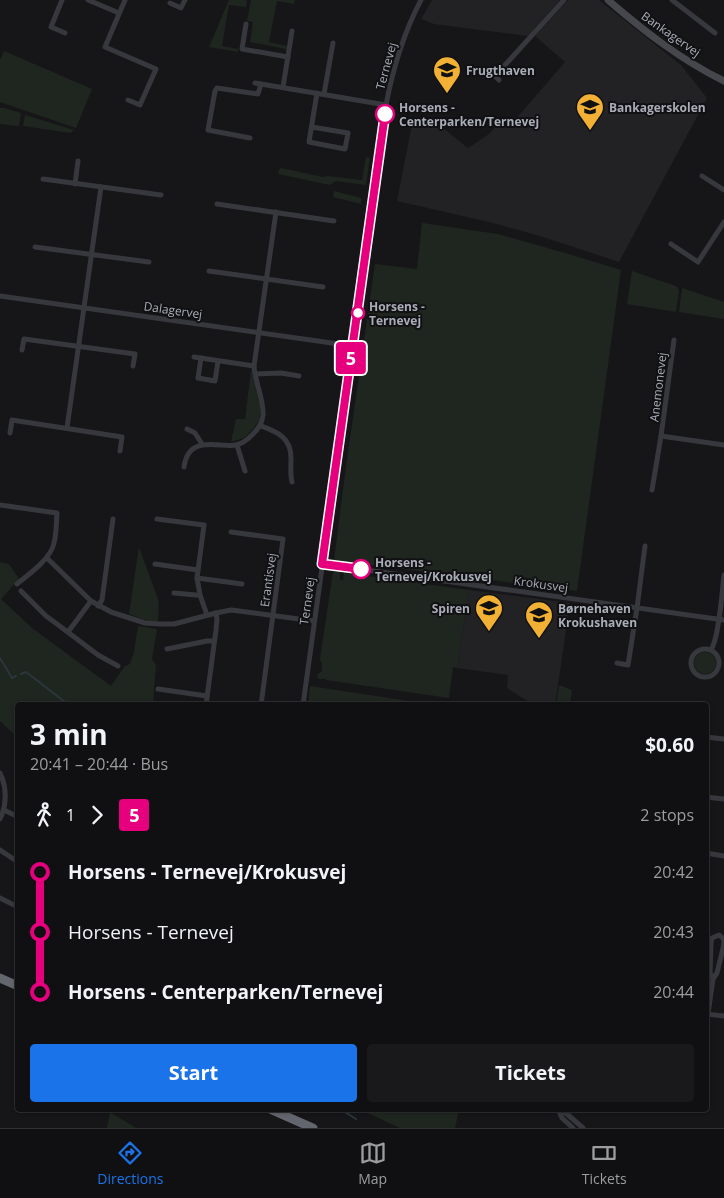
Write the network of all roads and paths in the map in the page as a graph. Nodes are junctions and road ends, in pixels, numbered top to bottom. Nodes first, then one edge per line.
1 (62, 0) edge
2 (88, 0) edge
3 (124, 0) edge
4 (185, 0) edge
5 (421, 0) edge
6 (564, 0) edge
7 (608, 0) edge
8 (672, 0) edge
9 (170, 3) dead end
10 (119, 13) junction
11 (246, 24) dead end
12 (292, 31) dead end
13 (65, 33) dead end
14 (715, 33) dead end
15 (333, 43) dead end
16 (288, 57) junction
17 (499, 80) dead end
18 (724, 81) edge
19 (283, 87) junction
20 (317, 93) junction
21 (324, 94) junction
22 (128, 100) dead end
23 (386, 105) junction
24 (312, 127) junction
25 (250, 138) dead end
26 (78, 161) dead end
27 (702, 176) dead end
28 (43, 179) dead end
29 (75, 184) junction
30 (101, 187) junction
31 (724, 190) edge
32 (160, 195) dead end
33 (217, 204) dead end
34 (276, 212) junction
35 (334, 221) dead end
36 (724, 222) edge
37 (671, 244) dead end
38 (35, 247) dead end
39 (92, 254) junction
40 (149, 262) dead end
41 (209, 271) dead end
42 (266, 279) junction
43 (323, 287) dead end
44 (0, 296) edge
45 (84, 307) junction
46 (259, 332) junction
47 (674, 340) dead end
48 (79, 346) junction
49 (353, 346) junction
50 (22, 350) dead end
51 (194, 357) dead end
52 (201, 358) junction
53 (218, 361) junction
54 (133, 366) dead end
55 (254, 366) junction
56 (255, 374) junction
57 (299, 376) dead end
58 (261, 426) junction
59 (68, 428) junction
60 (187, 429) dead end
61 (10, 432) dead end
62 (662, 436) junction
63 (202, 444) junction
64 (237, 445) junction
65 (724, 445) edge
66 (120, 451) dead end
67 (184, 467) dead end
68 (245, 471) dead end
69 (292, 482) dead end
70 (652, 490) dead end
71 (0, 504) edge
72 (113, 519) dead end
73 (157, 519) dead end
74 (231, 532) dead end
75 (645, 546) dead end
76 (47, 558) junction
77 (155, 564) dead end
78 (322, 564) junction
79 (198, 570) junction
80 (724, 575) edge
81 (197, 578) junction
82 (17, 584) dead end
83 (242, 584) dead end
84 (22, 591) dead end
85 (174, 593) dead end
86 (200, 595) junction
87 (91, 601) junction
88 (98, 606) junction
89 (637, 608) junction
90 (216, 613) junction
91 (207, 615) junction
92 (273, 616) junction
93 (721, 620) edge
94 (314, 621) junction
95 (68, 632) junction
96 (214, 641) junction
97 (167, 649) dead end
98 (711, 650) junction
99 (617, 663) dead end
100 (118, 666) dead end
101 (158, 689) dead end
102 (207, 696) junction
103 (206, 702) edge
104 (261, 702) edge
105 (302, 702) edge
106 (709, 737) edge
107 (724, 739) edge
108 (0, 773) edge
109 (709, 796) edge
110 (724, 799) edge
111 (4, 810) junction
112 (15, 816) edge
113 (0, 819) edge
114 (0, 850) edge
115 (709, 854) edge
116 (724, 856) edge
117 (15, 860) edge
118 (0, 898) edge
119 (15, 906) edge
120 (0, 978) edge
121 (713, 979) junction
122 (15, 985) edge
123 (709, 1002) edge
124 (709, 1014) edge
125 (724, 1016) edge
126 (277, 1112) edge
127 (559, 1112) edge
128 (562, 1112) edge
129 (313, 1128) edge
130 (573, 1128) edge
131 (584, 1128) edge

1 - 13 street
2 - 10 street
3 - 10 street
4 - 9 street
5 - 23 street, Ternevej
6 - 17 street
7 - 18 street, Bankagervej
8 - 14 street
10 - 22 street
11 - 16 street
12 - 16 street
15 - 21 street
16 - 19 street
19 - 20 street
19 - 25 street
20 - 21 street
20 - 24 street
21 - 23 street
23 - 49 street, Ternevej
24 - 24 street
26 - 29 street
27 - 31 street
28 - 29 street
29 - 30 street
30 - 32 street
30 - 39 street
33 - 34 street
34 - 35 street
34 - 42 street
36 - 37 street
38 - 39 street
39 - 40 street
39 - 45 street
41 - 42 street
42 - 43 street
42 - 46 street
44 - 45 street, Dalagervej
45 - 46 street, Dalagervej
45 - 48 street
46 - 49 street, Dalagervej
46 - 55 street
47 - 62 street, Anemonevej
48 - 50 street
48 - 54 street
48 - 59 street
49 - 78 street, Ternevej
51 - 52 street
52 - 53 street
52 - 53 street
53 - 55 street
55 - 56 street
56 - 57 street
56 - 58 street
58 - 64 street
58 - 69 street
59 - 61 street
59 - 66 street
60 - 63 street
62 - 65 street, Anemonevej
62 - 70 street, Anemonevej
63 - 64 street
63 - 67 street
64 - 68 street
71 - 76 street
72 - 88 street
73 - 79 street
74 - 92 street, Erantisvej
75 - 89 street
76 - 82 street
76 - 87 street, Erantisvej
77 - 79 street
78 - 89 street, Krokusvej
78 - 94 street, Ternevej
79 - 81 street
80 - 93 street
81 - 83 street, Erantisvej
81 - 86 street
84 - 95 street
85 - 86 street
86 - 91 street
87 - 88 street, Erantisvej
87 - 95 street
88 - 91 street, Erantisvej
89 - 93 street, Krokusvej
89 - 99 street
90 - 91 street, Erantisvej
90 - 92 street, Erantisvej
90 - 96 street
92 - 94 street, Erantisvej
92 - 104 street, Erantisvej
93 - 98 street
94 - 105 street, Ternevej
95 - 100 street
96 - 97 street
96 - 102 street
98 - 98 street
101 - 102 street
102 - 103 street
106 - 107 street
108 - 111 street
109 - 110 street
111 - 112 street
111 - 113 street
114 - 117 street
115 - 116 street
118 - 119 street
120 - 122 highway
121 - 121 street
121 - 123 street
124 - 125 street
126 - 129 highway
127 - 130 street
128 - 131 street

